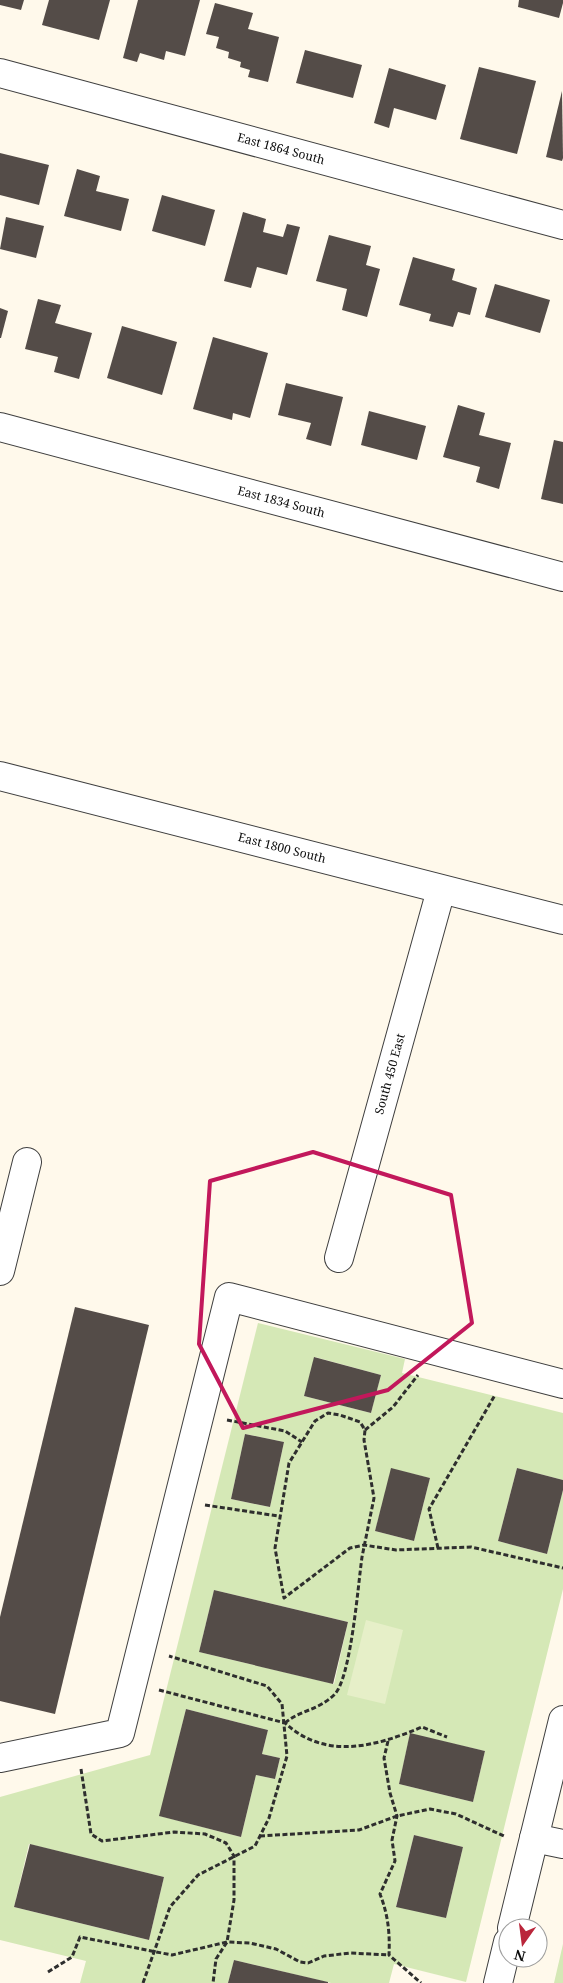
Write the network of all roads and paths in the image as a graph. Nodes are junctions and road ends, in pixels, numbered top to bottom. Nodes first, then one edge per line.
1 (0, 73) edge
2 (563, 225) edge
3 (0, 427) edge
4 (563, 577) edge
5 (0, 776) edge
6 (441, 890) junction
7 (563, 920) edge
8 (27, 1162) dead end
9 (338, 1258) dead end
10 (0, 1271) edge
11 (437, 1351) junction
12 (510, 1370) junction
13 (563, 1384) edge
14 (200, 1415) junction
15 (365, 1430) junction
16 (302, 1442) junction
17 (178, 1501) junction
18 (278, 1516) junction
19 (364, 1545) junction
20 (438, 1548) junction
21 (563, 1568) edge
22 (141, 1648) junction
23 (132, 1683) junction
24 (563, 1720) edge
25 (285, 1723) junction
26 (447, 1738) dead end
27 (388, 1741) junction
28 (77, 1742) junction
29 (0, 1758) edge
30 (552, 1809) edge
31 (397, 1816) junction
32 (260, 1836) junction
33 (532, 1843) junction
34 (563, 1844) edge
35 (234, 1856) junction
36 (514, 1918) edge
37 (227, 1942) junction
38 (153, 1952) junction
39 (389, 1955) junction
40 (502, 1968) edge
41 (48, 1972) dead end
42 (142, 1983) edge
43 (213, 1983) edge
44 (421, 1983) edge
45 (498, 1983) edge

1 - 2 street, East 1864 South
3 - 4 street, East 1834 South
5 - 6 street, East 1800 South
6 - 7 street, East 1800 South
6 - 9 street, South 450 East
8 - 10 street
11 - 12 street
11 - 14 street
11 - 15 path
12 - 13 street
12 - 20 path
14 - 16 path
14 - 17 street
15 - 16 path
15 - 19 path
16 - 18 path
17 - 18 path
17 - 22 street
18 - 19 path
19 - 20 path
19 - 25 path
20 - 21 path
22 - 23 street
22 - 25 path
23 - 25 path
23 - 28 street
24 - 30 street
25 - 27 path
25 - 32 path
26 - 27 path
27 - 31 path
28 - 29 street
28 - 35 path
30 - 33 street
31 - 32 path
31 - 33 path
31 - 39 path
32 - 35 path
33 - 34 street
33 - 36 street
35 - 37 path
35 - 38 path
37 - 38 path
37 - 39 path
37 - 43 path
38 - 41 path
38 - 42 path
39 - 44 path
40 - 45 street

